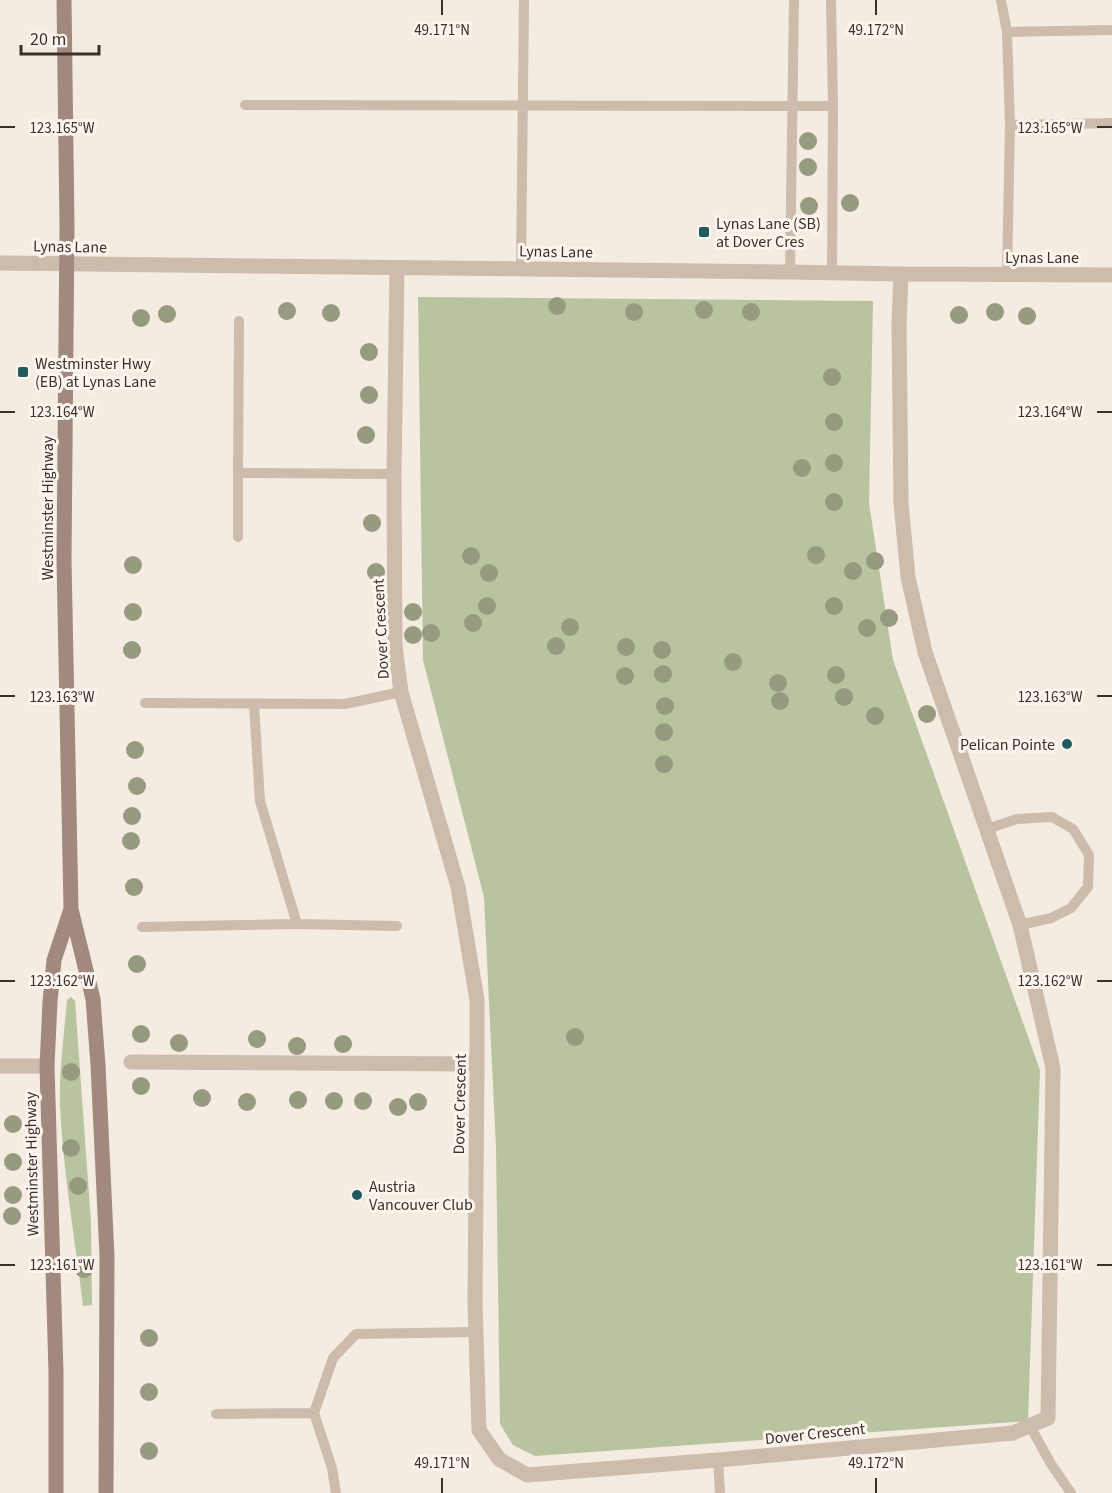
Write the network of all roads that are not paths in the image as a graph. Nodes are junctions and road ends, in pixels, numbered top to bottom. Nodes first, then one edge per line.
1 (64, 0) edge
2 (524, 0) edge
3 (794, 0) edge
4 (831, 0) edge
5 (1001, 0) edge
6 (1112, 30) edge
7 (1007, 32) junction
8 (245, 105) dead end
9 (524, 106) junction
10 (793, 106) junction
11 (833, 106) junction
12 (1112, 123) edge
13 (1010, 125) junction
14 (0, 263) edge
15 (66, 263) junction
16 (397, 268) junction
17 (521, 269) junction
18 (790, 272) junction
19 (832, 273) junction
20 (901, 274) junction
21 (1007, 275) junction
22 (1112, 275) edge
23 (239, 321) dead end
24 (238, 473) junction
25 (394, 474) junction
26 (238, 537) dead end
27 (401, 692) junction
28 (145, 703) dead end
29 (254, 704) junction
30 (987, 829) junction
31 (71, 909) junction
32 (297, 924) junction
33 (1020, 925) junction
34 (397, 926) dead end
35 (142, 927) dead end
36 (131, 1062) dead end
37 (477, 1064) junction
38 (0, 1066) edge
39 (47, 1066) junction
40 (476, 1332) junction
41 (314, 1413) junction
42 (216, 1414) dead end
43 (1030, 1426) junction
44 (718, 1460) junction
45 (56, 1493) edge
46 (106, 1493) edge
47 (336, 1493) edge
48 (720, 1493) edge
49 (1071, 1493) edge

1 - 15 main road, Westminster Highway
2 - 9 lane
3 - 10 lane
4 - 11 lane
5 - 7 lane
6 - 7 lane
7 - 13 lane
8 - 9 lane
9 - 10 lane
9 - 17 lane
10 - 11 lane
10 - 18 lane
11 - 19 lane
12 - 13 lane
13 - 21 lane
14 - 15 street, Lynas Lane
15 - 16 street, Lynas Lane
15 - 31 main road, Westminster Highway
16 - 17 street, Lynas Lane
16 - 25 street, Dover Crescent
17 - 18 street, Lynas Lane
18 - 19 street, Lynas Lane
19 - 20 street, Lynas Lane
20 - 21 street, Lynas Lane
20 - 30 street
21 - 22 street, Lynas Lane
23 - 24 lane
24 - 25 lane
24 - 26 lane
25 - 27 street, Dover Crescent
27 - 29 lane
27 - 37 street, Dover Crescent
28 - 29 lane
29 - 32 lane
30 - 33 street
30 - 33 lane
31 - 39 main road, Westminster Highway
31 - 46 main road, Westminster Highway
32 - 34 lane
32 - 35 lane
33 - 43 street, Dover Crescent
36 - 37 street
37 - 40 street, Dover Crescent
38 - 39 street
39 - 45 main road, Westminster Highway
40 - 41 lane
40 - 44 street, Dover Crescent
41 - 42 lane
41 - 47 lane
43 - 44 street, Dover Crescent
43 - 49 lane
44 - 48 lane

